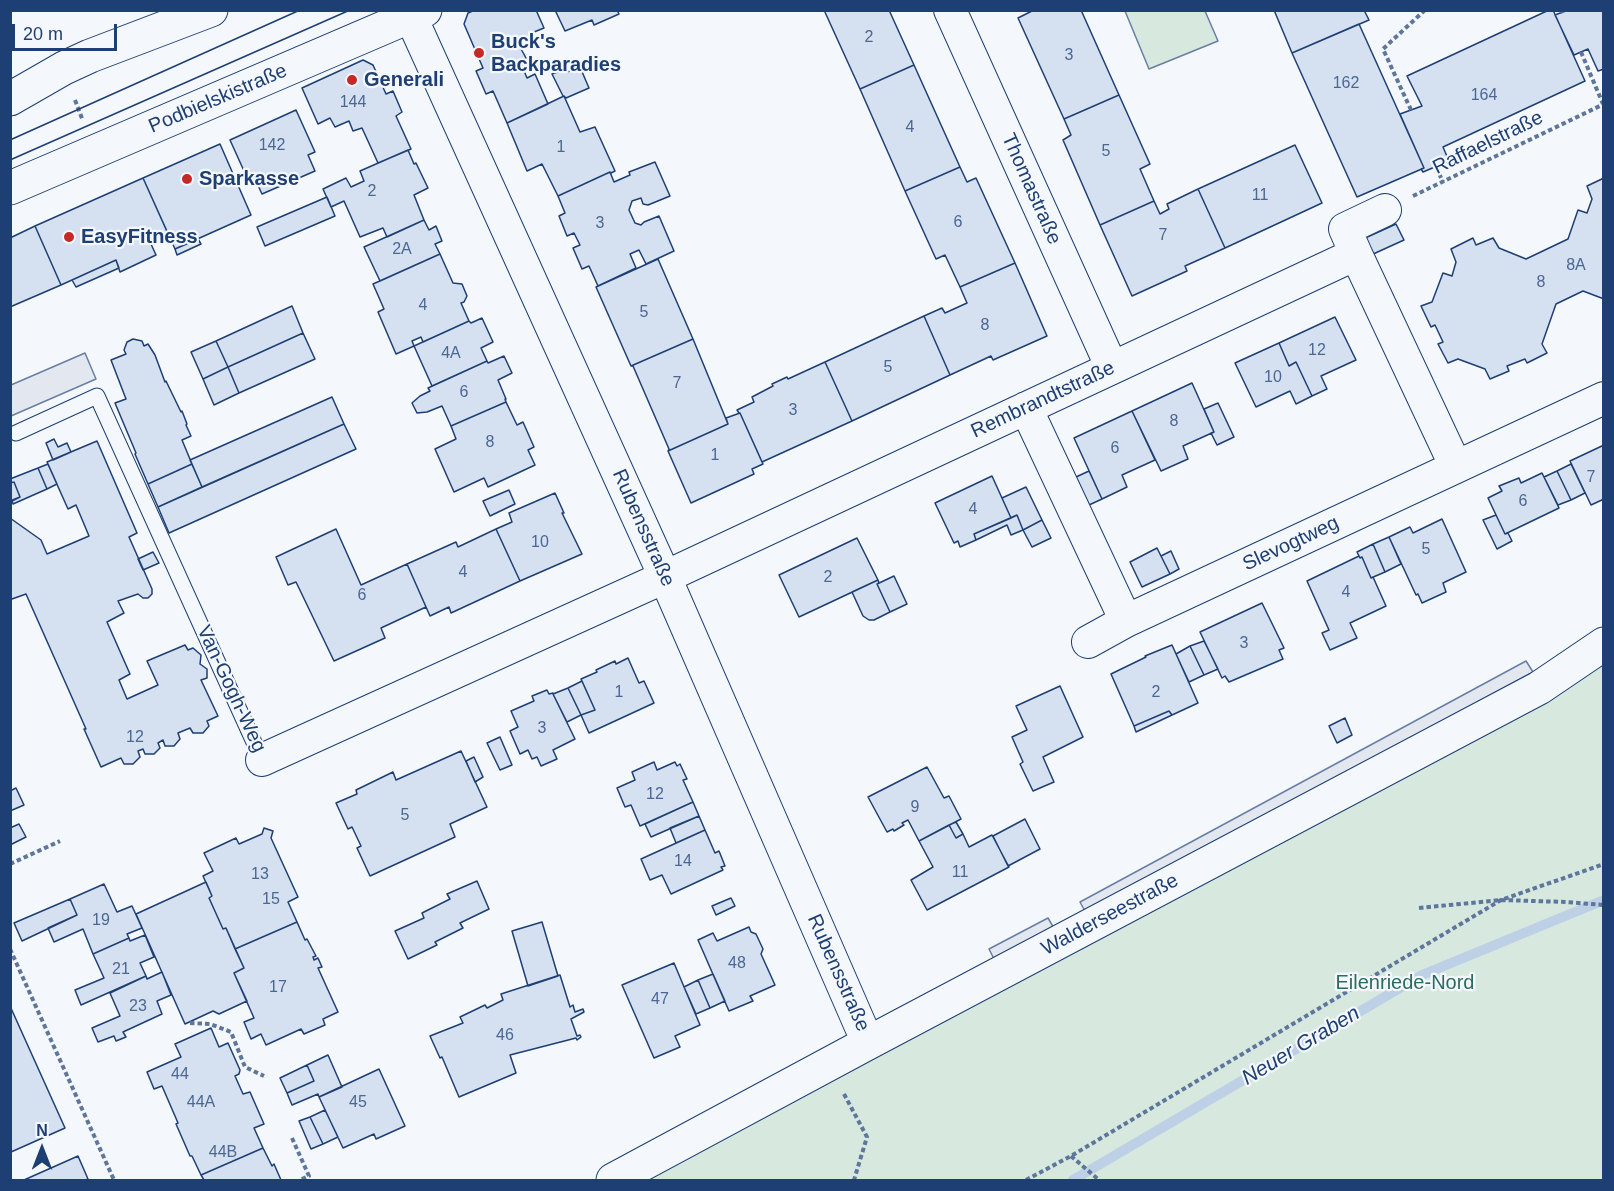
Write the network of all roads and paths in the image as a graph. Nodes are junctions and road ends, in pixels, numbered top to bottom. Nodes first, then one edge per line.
1 (211, 10) edge
2 (951, 10) edge
3 (1425, 10) edge
4 (418, 14) edge
5 (1581, 52) dead end
6 (64, 68) junction
7 (10, 99) edge
8 (1603, 104) edge
9 (1411, 110) dead end
10 (94, 153) junction
11 (1436, 167) dead end
12 (1443, 182) junction
13 (12, 184) edge
14 (1385, 210) joint
15 (1356, 254) junction
16 (1112, 368) junction
17 (1604, 398) edge
18 (1026, 408) junction
19 (16, 433) dead end
20 (1456, 466) junction
21 (665, 577) junction
22 (1126, 621) junction
23 (1088, 642) dead end
24 (1604, 644) edge
25 (262, 760) joint
26 (60, 841) dead end
27 (10, 864) edge
28 (1604, 864) edge
29 (1501, 900) junction
30 (1604, 905) edge
31 (1419, 908) dead end
32 (10, 949) edge
33 (190, 1023) dead end
34 (868, 1042) junction
35 (828, 1065) junction
36 (264, 1076) dead end
37 (292, 1138) dead end
38 (1071, 1156) junction
39 (114, 1180) edge
40 (300, 1180) edge
41 (613, 1180) edge
42 (854, 1180) edge
43 (1026, 1180) edge
44 (1100, 1180) edge

1 - 6 street
2 - 16 street, Thomastraße
3 - 9 path
4 - 10 street, Podbielskistraße
4 - 21 street, Rubensstraße
5 - 8 path
6 - 7 street
6 - 10 path
8 - 12 path, Raffaelstraße
10 - 13 street, Podbielskistraße
11 - 12 path
12 - 14 path, Raffaelstraße
14 - 15 street
15 - 16 street, Rembrandtstraße
15 - 20 street
16 - 18 street, Rembrandtstraße
17 - 20 street, Slevogtweg
18 - 21 street, Rembrandtstraße
18 - 22 street
19 - 25 lane, Van-Gogh-Weg
20 - 22 street, Slevogtweg
21 - 25 street, Van-Gogh-Weg
21 - 34 street, Rubensstraße
22 - 23 street, Slevogtweg
24 - 34 street, Walderseestraße
26 - 27 path
28 - 29 path
29 - 30 path
29 - 31 path
29 - 38 path
32 - 39 path
33 - 36 path
34 - 35 street, Walderseestraße
35 - 41 street, Walderseestraße
35 - 42 path
37 - 40 path
38 - 43 path
38 - 44 path

